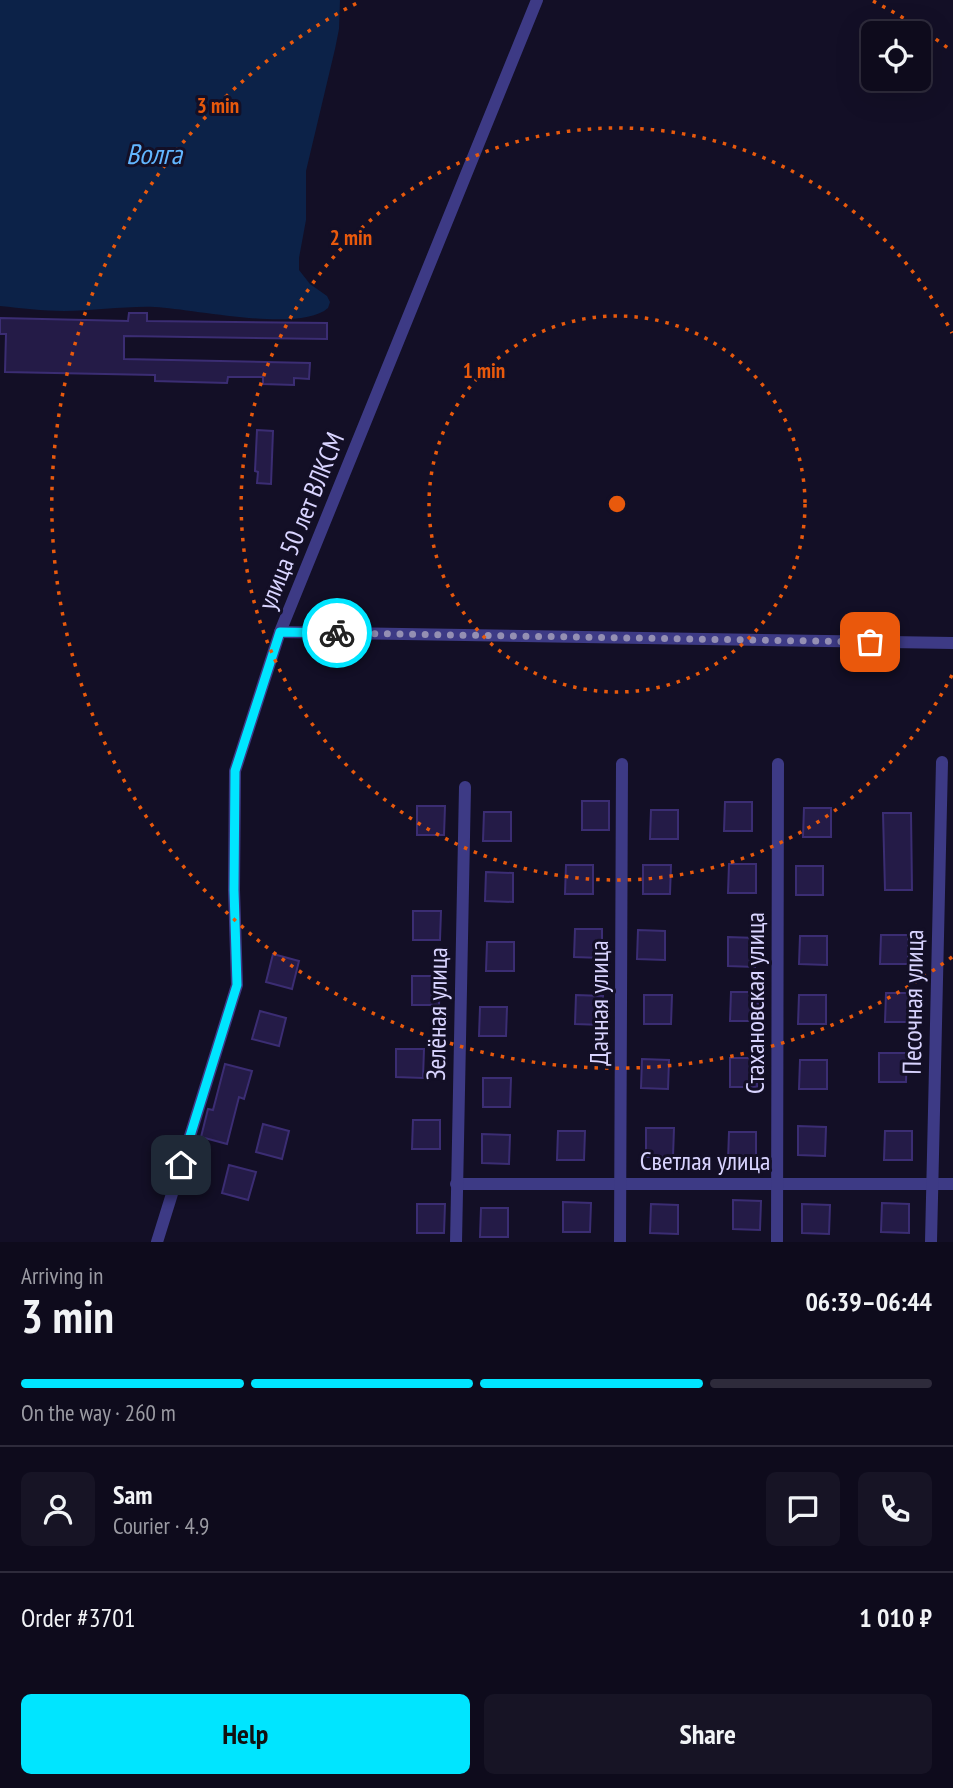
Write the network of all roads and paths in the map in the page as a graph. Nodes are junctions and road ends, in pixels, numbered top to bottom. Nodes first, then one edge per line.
1 (537, 0) edge
2 (280, 632) junction
3 (953, 643) edge
4 (942, 762) dead end
5 (622, 764) dead end
6 (778, 764) dead end
7 (465, 787) dead end
8 (456, 1184) junction
9 (621, 1184) junction
10 (777, 1184) junction
11 (932, 1184) junction
12 (953, 1184) edge
13 (157, 1242) edge
14 (456, 1242) edge
15 (620, 1242) edge
16 (777, 1242) edge
17 (931, 1242) edge

1 - 2 street, улица 50 лет ВЛКСМ
2 - 3 street
2 - 13 street, улица 50 лет ВЛКСМ
4 - 11 street, Песочная улица
5 - 9 street, Дачная улица
6 - 10 street, Стахановская улица
7 - 8 street, Зелёная улица
8 - 9 street, Светлая улица
8 - 14 street, Зелёная улица
9 - 10 street, Светлая улица
9 - 15 street, Дачная улица
10 - 11 street, Светлая улица
10 - 16 street, Стахановская улица
11 - 12 street, Светлая улица
11 - 17 street, Песочная улица

